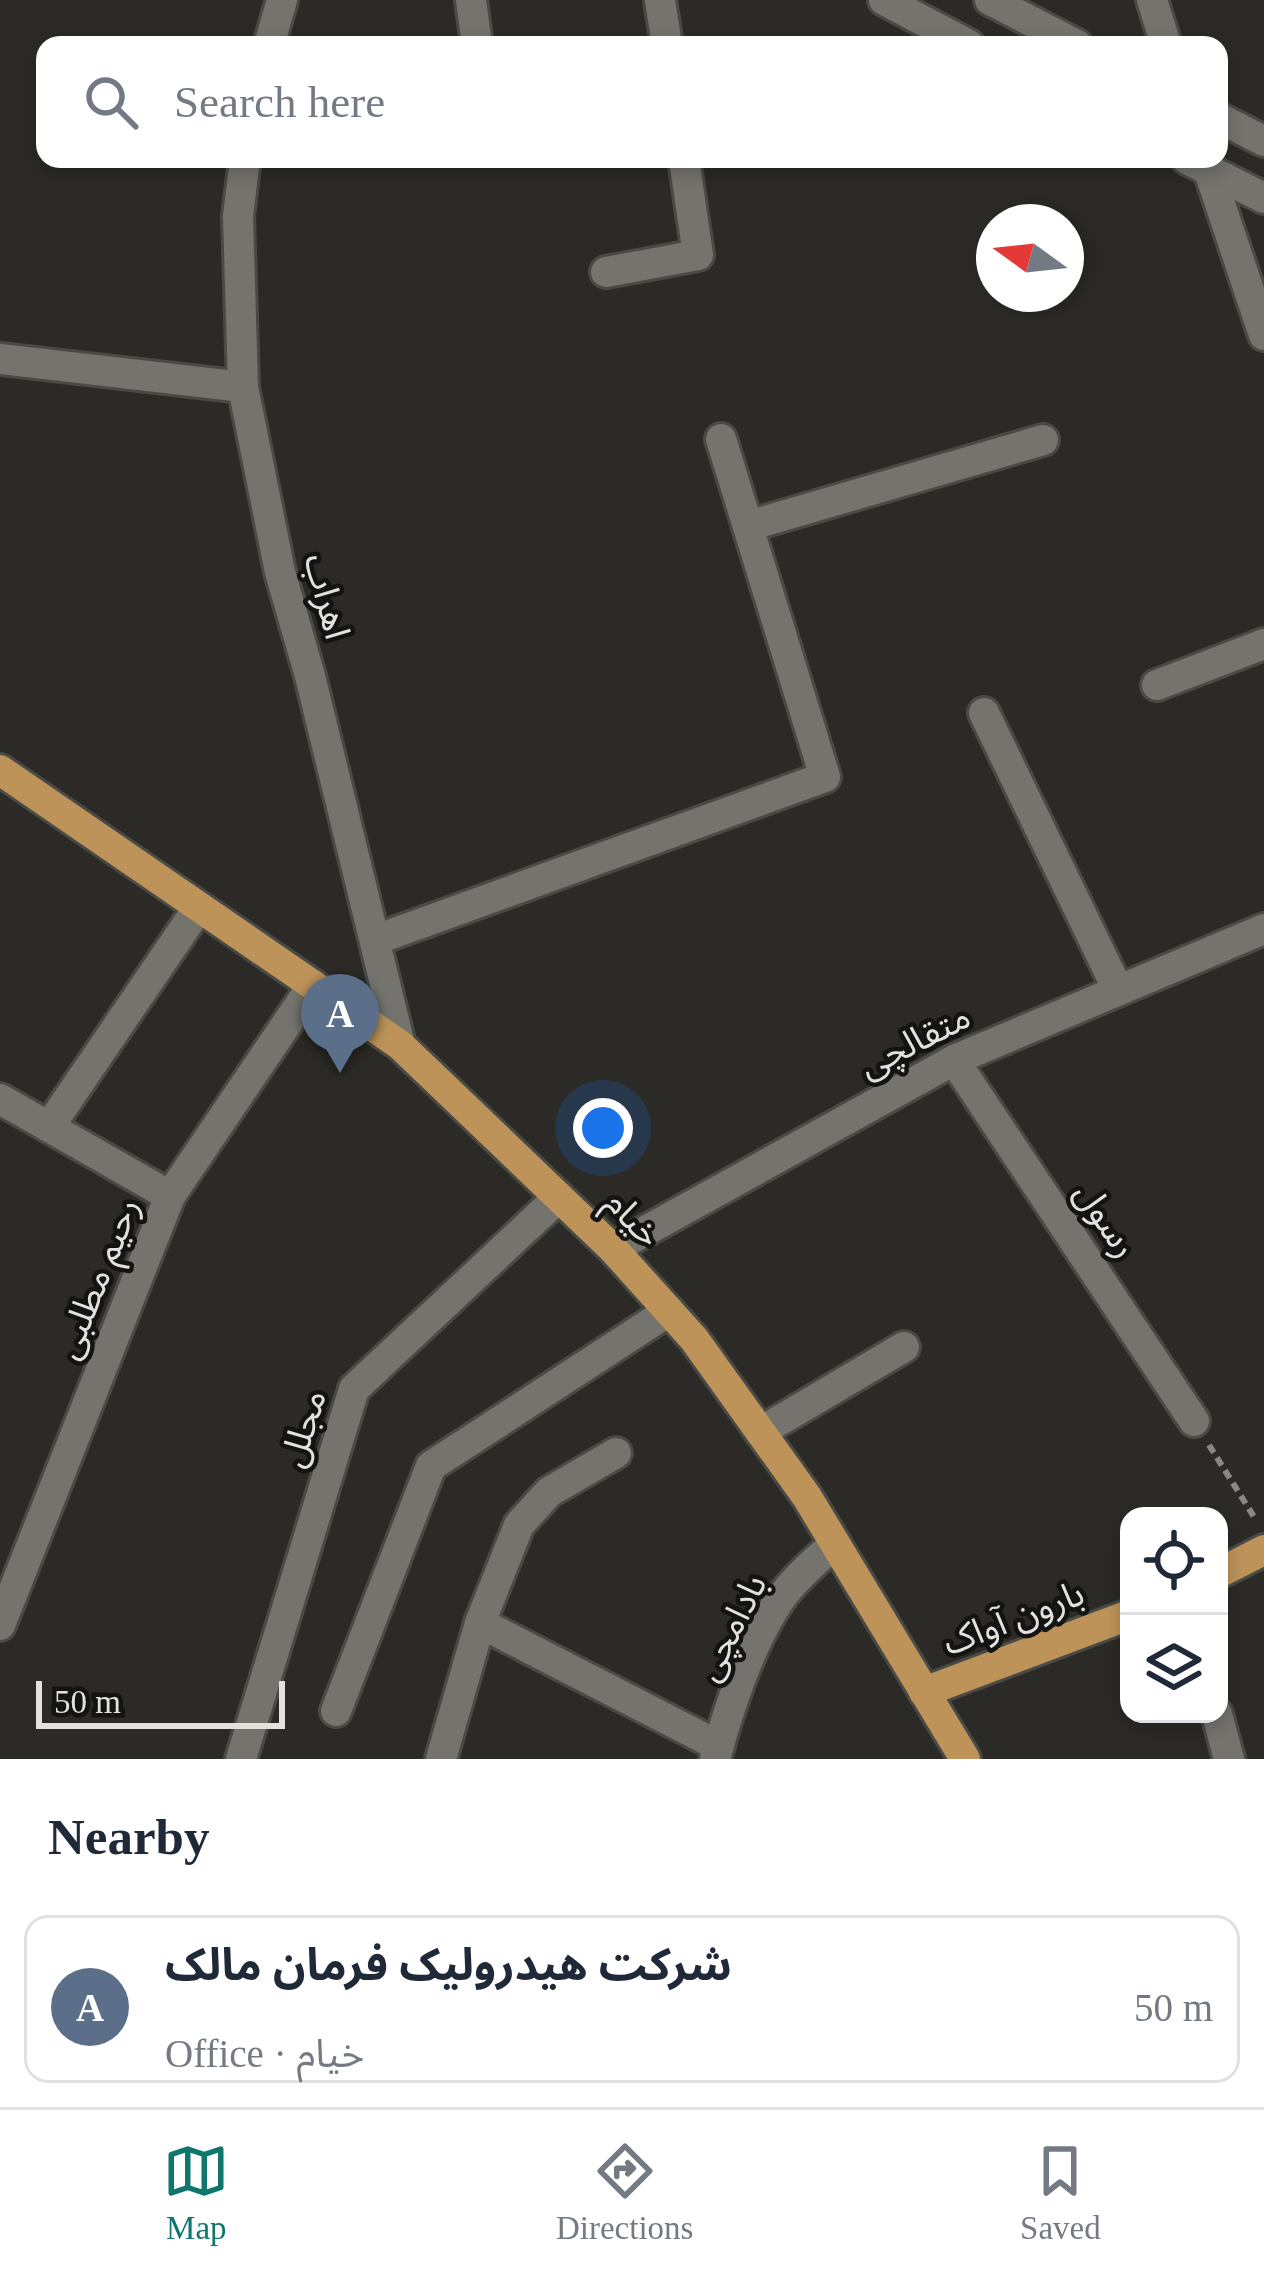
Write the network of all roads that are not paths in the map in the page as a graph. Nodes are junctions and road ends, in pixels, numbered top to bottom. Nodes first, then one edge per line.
1 (282, 0) edge
2 (471, 0) edge
3 (661, 0) edge
4 (884, 0) edge
5 (990, 0) edge
6 (1152, 0) edge
7 (272, 36) edge
8 (476, 36) edge
9 (666, 36) edge
10 (953, 36) edge
11 (1060, 36) edge
12 (1163, 36) edge
13 (1228, 123) edge
14 (1264, 141) edge
15 (244, 168) edge
16 (685, 168) edge
17 (1199, 168) edge
18 (1204, 168) edge
19 (1264, 198) edge
20 (606, 272) dead end
21 (1264, 335) edge
22 (0, 359) edge
23 (243, 387) junction
24 (721, 439) dead end
25 (1043, 440) dead end
26 (748, 526) junction
27 (1264, 644) edge
28 (1156, 686) dead end
29 (984, 713) dead end
30 (0, 770) edge
31 (199, 907) junction
32 (1264, 928) edge
33 (375, 940) junction
34 (314, 985) junction
35 (1118, 990) junction
36 (400, 1045) junction
37 (954, 1060) junction
38 (0, 1099) edge
39 (50, 1127) junction
40 (170, 1196) junction
41 (559, 1197) junction
42 (613, 1249) junction
43 (669, 1311) junction
44 (904, 1347) dead end
45 (1194, 1421) road end
46 (760, 1432) junction
47 (616, 1453) dead end
48 (835, 1543) junction
49 (1264, 1550) edge
50 (1228, 1569) edge
51 (1120, 1618) edge
52 (480, 1623) junction
53 (0, 1625) edge
54 (924, 1692) junction
55 (337, 1711) dead end
56 (1219, 1723) edge
57 (717, 1752) edge
58 (242, 1759) edge
59 (441, 1759) edge
60 (965, 1759) edge
61 (1229, 1759) edge

1 - 7 street
2 - 8 street
3 - 9 street
4 - 10 street
5 - 11 street
6 - 12 street
13 - 14 street
15 - 23 street, اهراب
16 - 20 street
17 - 21 street
18 - 19 street
22 - 23 street
23 - 33 street, اهراب
24 - 26 street
25 - 26 street
26 - 33 street
27 - 28 street
29 - 35 street
30 - 31 main road, خیام
31 - 34 main road, خیام
31 - 39 street
32 - 35 street, متقالچی
33 - 36 street, اهراب
34 - 36 main road, خیام
34 - 40 street, رحیم مطلبی
35 - 37 street, متقالچی
36 - 41 main road, خیام
37 - 42 street, متقالچی
37 - 45 street, رسول
38 - 39 street
39 - 40 street
40 - 53 street, رحیم مطلبی
41 - 42 main road, خیام
41 - 58 street, مجلل
42 - 43 main road, خیام
43 - 46 main road, خیام
43 - 55 street
44 - 46 street
46 - 48 main road, خیام
47 - 52 street
48 - 54 main road, خیام
48 - 57 street, بادامچی
49 - 50 main road
51 - 54 main road, بارون آواک
52 - 57 street
52 - 59 street
54 - 60 main road, خیام
56 - 61 street

